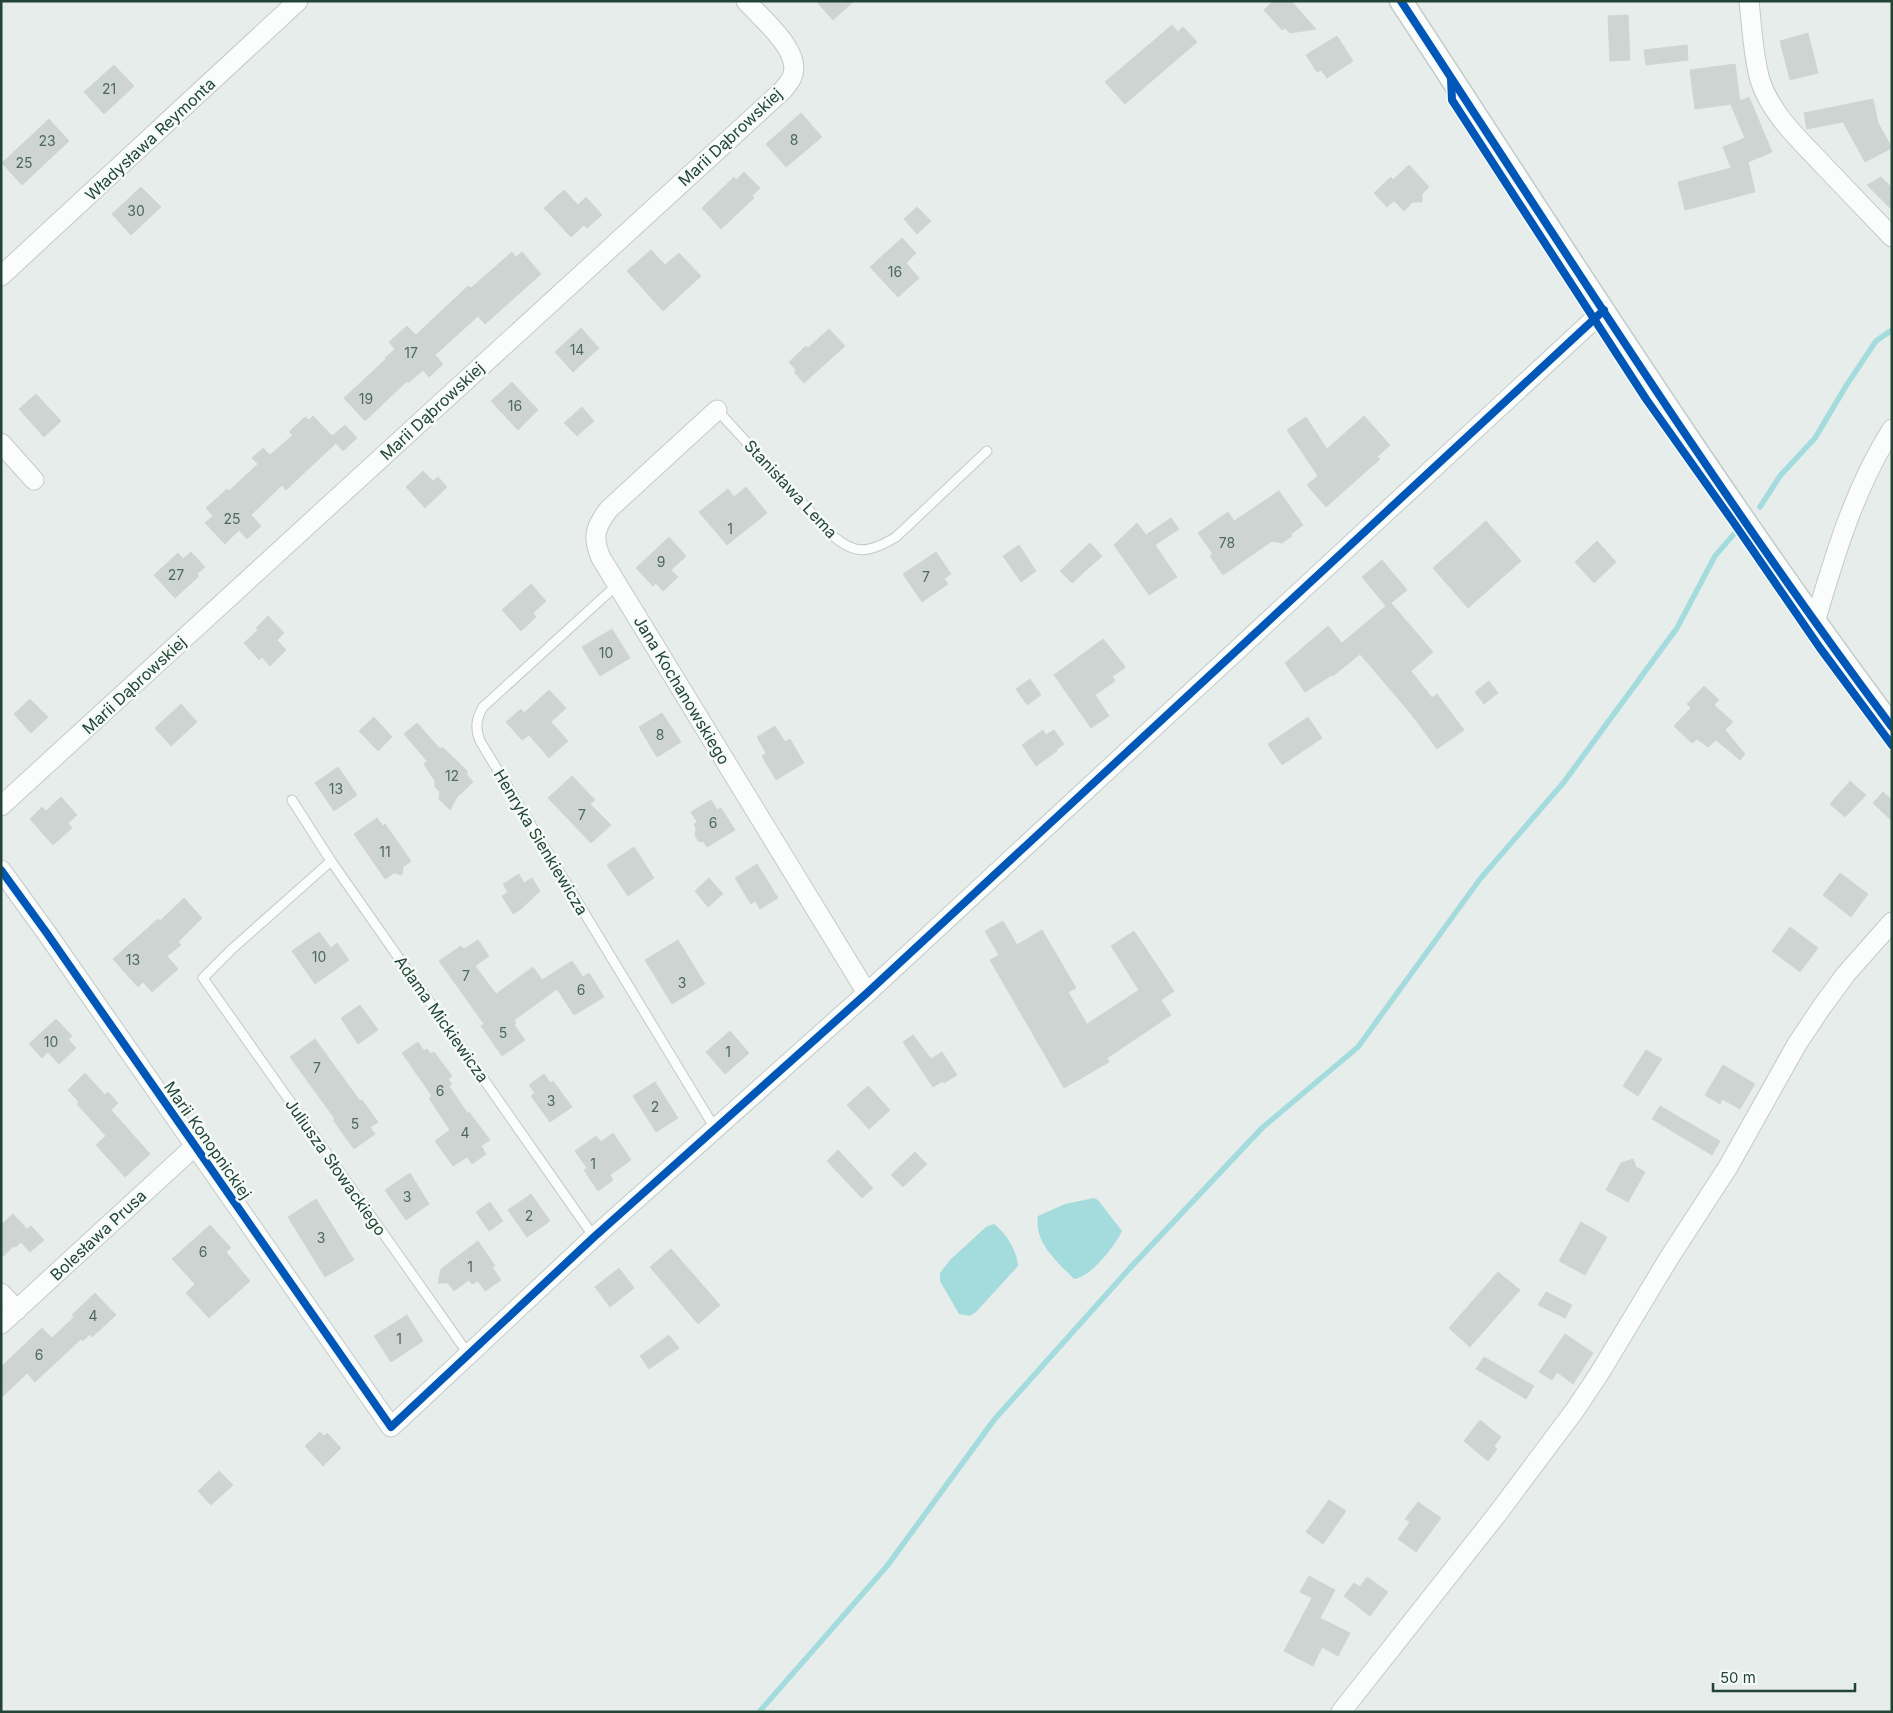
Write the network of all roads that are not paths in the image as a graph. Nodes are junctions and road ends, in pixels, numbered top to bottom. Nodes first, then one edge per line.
1 (298, 1) edge
2 (746, 1) edge
3 (1401, 1) edge
4 (1749, 1) edge
5 (1892, 237) edge
6 (1, 276) edge
7 (1604, 310) junction
8 (717, 410) joint
9 (1892, 429) edge
10 (1, 443) edge
11 (988, 451) dead end
12 (34, 480) dead end
13 (618, 584) junction
14 (1815, 622) junction
15 (1892, 727) edge
16 (292, 800) dead end
17 (1, 806) edge
18 (331, 860) junction
19 (1, 870) edge
20 (1892, 922) edge
21 (867, 992) junction
22 (716, 1130) junction
23 (195, 1146) junction
24 (594, 1237) junction
25 (1, 1293) edge
26 (17, 1310) junction
27 (1, 1324) edge
28 (469, 1356) junction
29 (1341, 1712) edge

1 - 6 street, Władysława Reymonta
2 - 17 street, Marii Dąbrowskiej
3 - 7 street
4 - 5 street
7 - 14 street
7 - 21 street
8 - 11 lane, Stanisława Lema
8 - 13 street, Jana Kochanowskiego
9 - 14 street
10 - 12 street
13 - 21 street, Jana Kochanowskiego
13 - 22 lane, Henryka Sienkiewicza
14 - 15 street
16 - 18 lane, Adama Mickiewicza
18 - 24 lane, Adama Mickiewicza
18 - 28 lane, Juliusza Słowackiego
19 - 23 street, Marii Konopnickiej
20 - 29 street
21 - 22 street
22 - 24 street
23 - 26 street, Bolesława Prusa
23 - 28 street, Marii Konopnickiej
24 - 28 street
25 - 26 street
26 - 27 street, Bolesława Prusa

